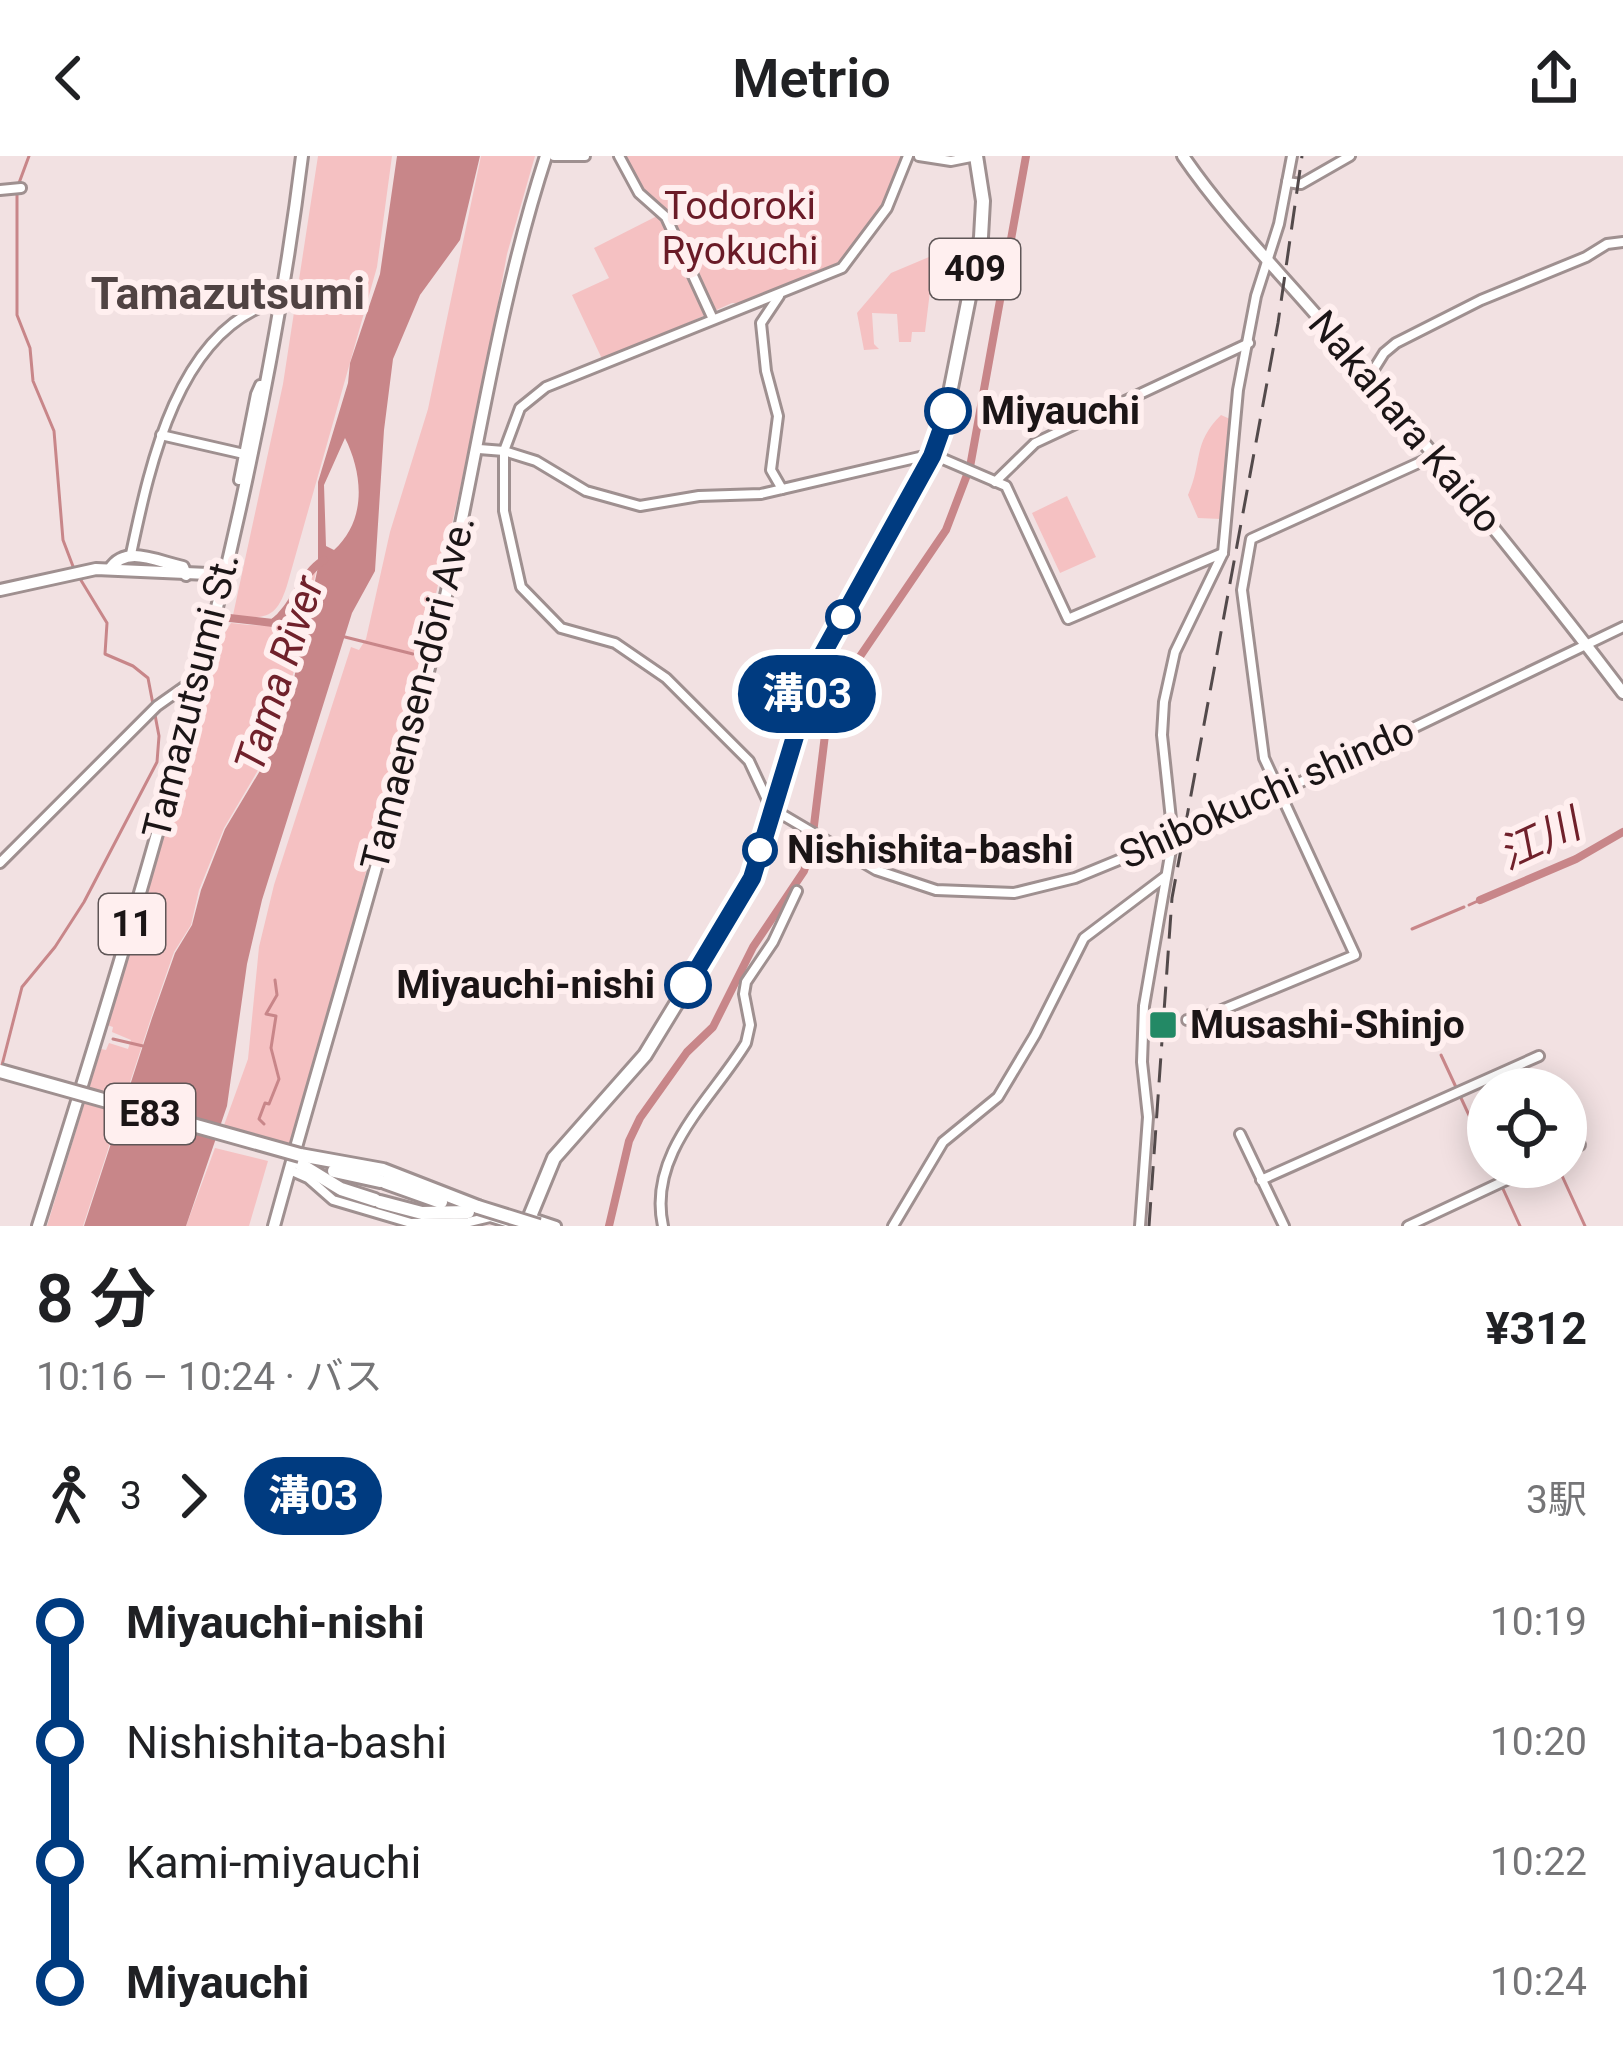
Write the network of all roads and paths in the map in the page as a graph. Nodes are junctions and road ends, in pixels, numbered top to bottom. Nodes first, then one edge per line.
1 (302, 156) edge
2 (550, 156) edge
3 (584, 156) edge
4 (619, 156) edge
5 (908, 156) edge
6 (919, 156) edge
7 (976, 156) edge
8 (1183, 156) edge
9 (1292, 156) edge
10 (1350, 156) edge
11 (1288, 182) junction
12 (19, 188) dead end
13 (0, 190) edge
14 (1623, 242) edge
15 (1267, 260) junction
16 (779, 294) junction
17 (275, 302) dead end
18 (712, 317) junction
19 (1249, 343) junction
20 (1368, 378) junction
21 (264, 386) junction
22 (161, 435) junction
23 (478, 449) junction
24 (504, 451) junction
25 (244, 454) junction
26 (932, 456) junction
27 (1434, 456) junction
28 (239, 480) dead end
29 (995, 482) junction
30 (782, 489) junction
31 (1222, 553) junction
32 (131, 554) junction
33 (110, 569) junction
34 (186, 575) junction
35 (0, 587) edge
36 (216, 602) junction
37 (1623, 626) edge
38 (1586, 645) junction
39 (191, 682) dead end
40 (1623, 693) edge
41 (1282, 791) junction
42 (771, 808) junction
43 (1173, 838) junction
44 (0, 862) edge
45 (1167, 875) junction
46 (797, 891) dead end
47 (1187, 1020) dead end
48 (1539, 1056) dead end
49 (0, 1075) edge
50 (1240, 1134) dead end
51 (297, 1163) junction
52 (1261, 1180) junction
53 (1489, 1188) edge
54 (477, 1212) junction
55 (526, 1225) edge
56 (38, 1226) edge
57 (274, 1226) edge
58 (498, 1226) edge
59 (556, 1226) edge
60 (663, 1226) edge
61 (893, 1226) edge
62 (1140, 1226) edge
63 (1284, 1226) edge
64 (1408, 1226) edge

1 - 21 main road, Tamazutsumi St. / 11
2 - 3 street
2 - 23 main road, Tamaensen-dōri Ave.
4 - 18 street
5 - 16 street
6 - 7 street
7 - 26 highway, 409
8 - 15 main road, Nakahara Kaido
9 - 11 street
10 - 11 street
11 - 15 street
12 - 13 street
14 - 20 street
15 - 19 street
15 - 20 main road, Nakahara Kaido
16 - 18 street
16 - 30 street
17 - 22 street
18 - 24 street
19 - 29 street
19 - 31 street
20 - 27 main road, Nakahara Kaido
21 - 25 street
21 - 36 main road, Tamazutsumi St. / 11
22 - 25 street
22 - 32 street
23 - 24 street
23 - 51 main road, Tamaensen-dōri Ave.
24 - 30 street
24 - 42 street
25 - 28 street
26 - 29 street
26 - 30 street
26 - 42 highway, 409
27 - 38 main road, Nakahara Kaido
27 - 41 street
29 - 31 street
31 - 43 street
32 - 33 main road
32 - 34 main road
33 - 34 main road
33 - 35 main road
34 - 36 main road
36 - 56 main road, Tamazutsumi St. / 11
37 - 38 street, Shibokuchi shindo
38 - 40 main road, Nakahara Kaido
38 - 41 street, Shibokuchi shindo
39 - 44 street
41 - 43 street, Shibokuchi shindo
41 - 47 street
42 - 43 street, Shibokuchi shindo
42 - 55 highway, 409
43 - 45 street
45 - 61 street
45 - 62 street
46 - 60 street
48 - 52 street
49 - 51 highway, E83, bridge
50 - 52 street
51 - 54 highway, E83
51 - 54 highway, E83
51 - 54 highway
51 - 54 street
51 - 57 main road, Tamaensen-dōri Ave.
52 - 63 street
53 - 64 street
54 - 55 highway, E83, bridge
54 - 55 highway, E83, bridge
54 - 58 street
55 - 59 street

